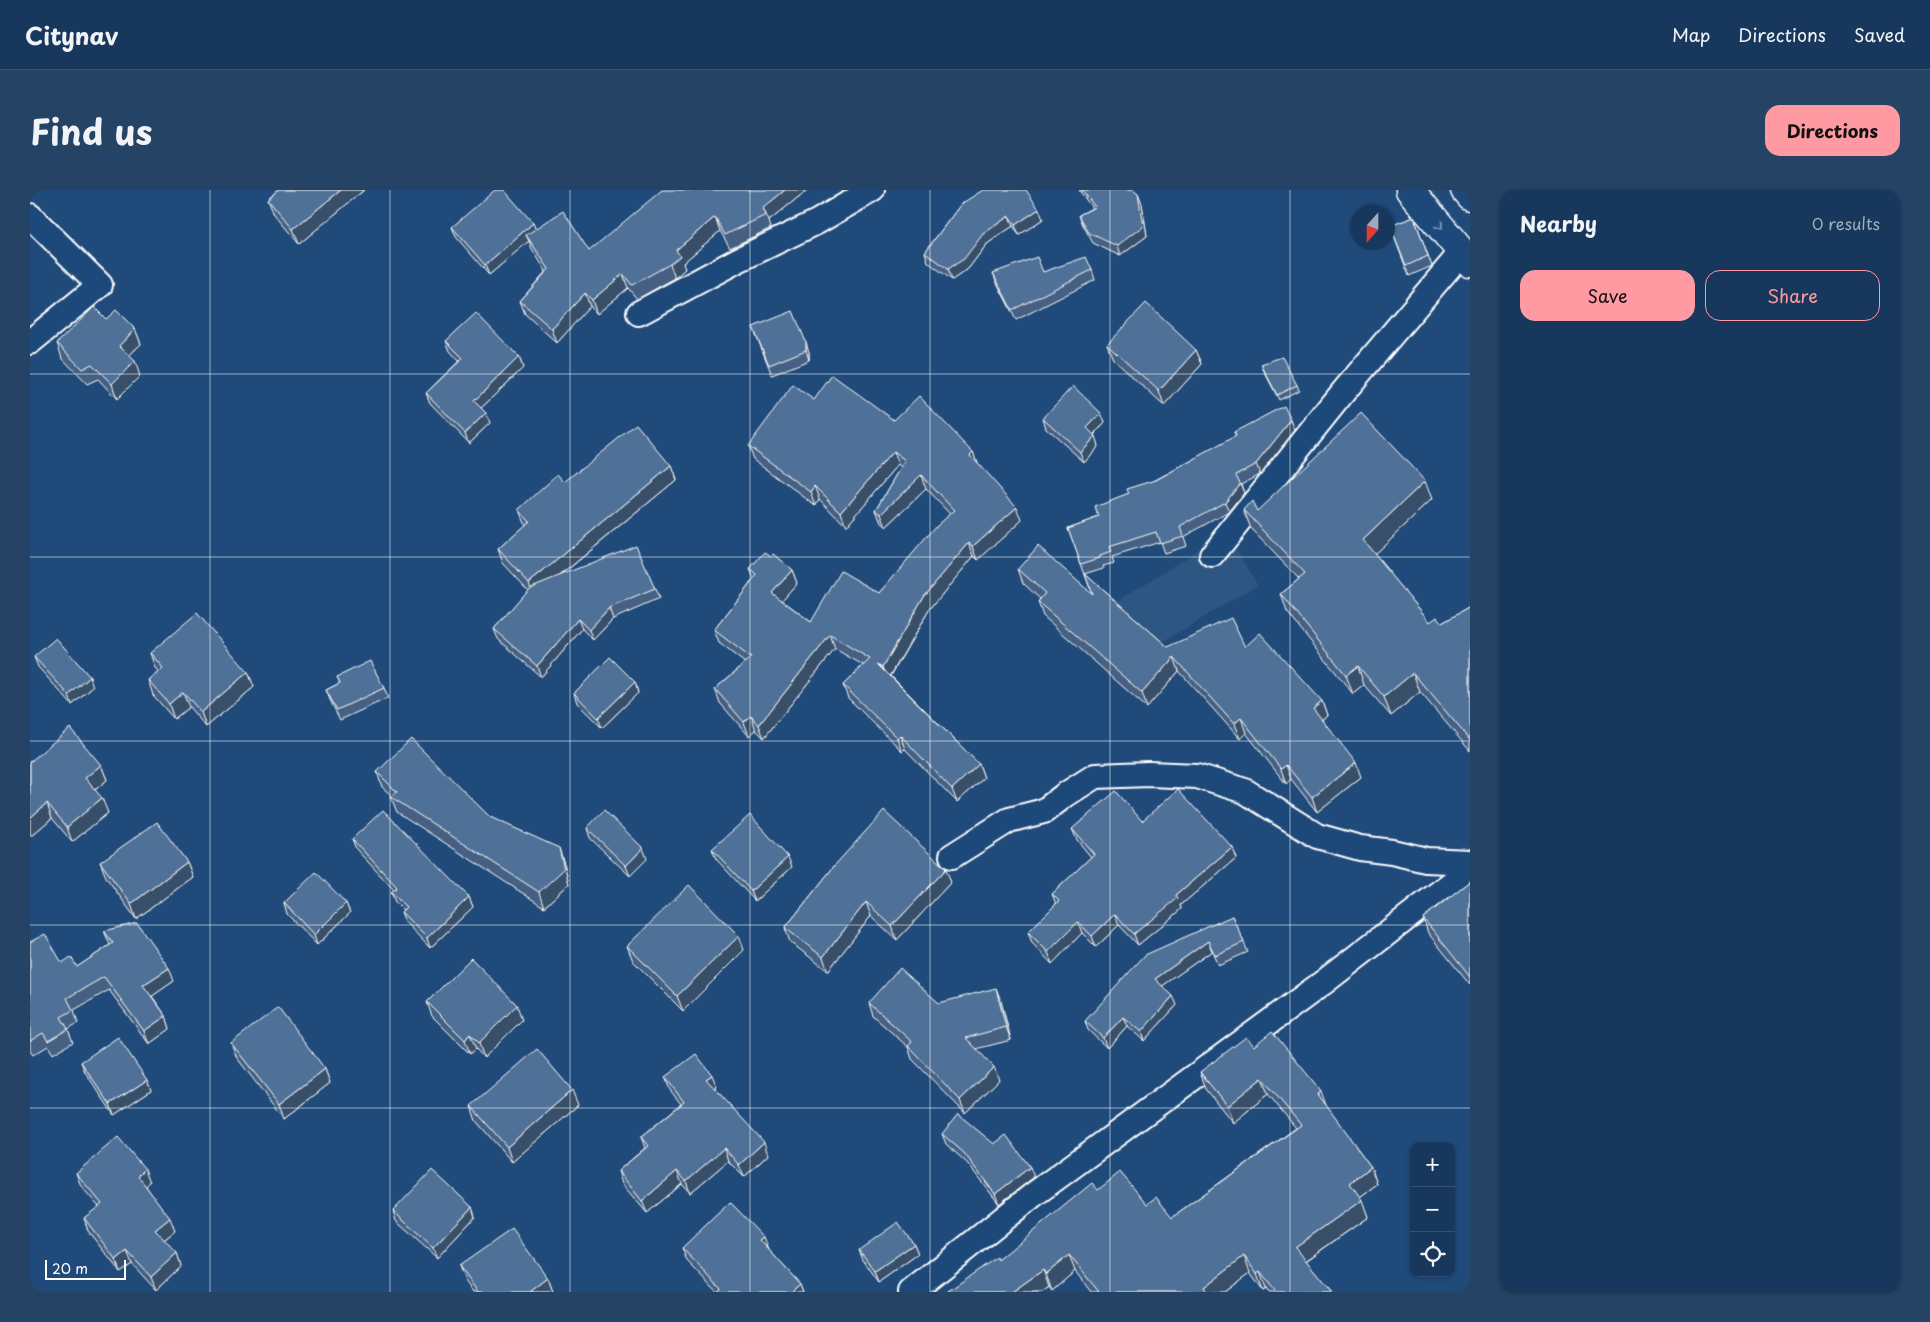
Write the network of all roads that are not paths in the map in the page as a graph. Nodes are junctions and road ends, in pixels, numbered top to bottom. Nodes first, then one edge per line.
1 (872, 190) edge
2 (1410, 190) edge
3 (1465, 190) edge
4 (1470, 196) edge
5 (30, 216) edge
6 (1466, 257) edge
7 (639, 313) dead end
8 (30, 342) edge
9 (1212, 555) dead end
10 (952, 856) dead end
11 (1470, 862) edge
12 (1470, 869) edge
13 (911, 1292) edge

1 - 7 street
2 -> 6 main road
3 - 4 main road
5 - 8 street
6 - 9 street
10 - 11 street
12 - 13 street

